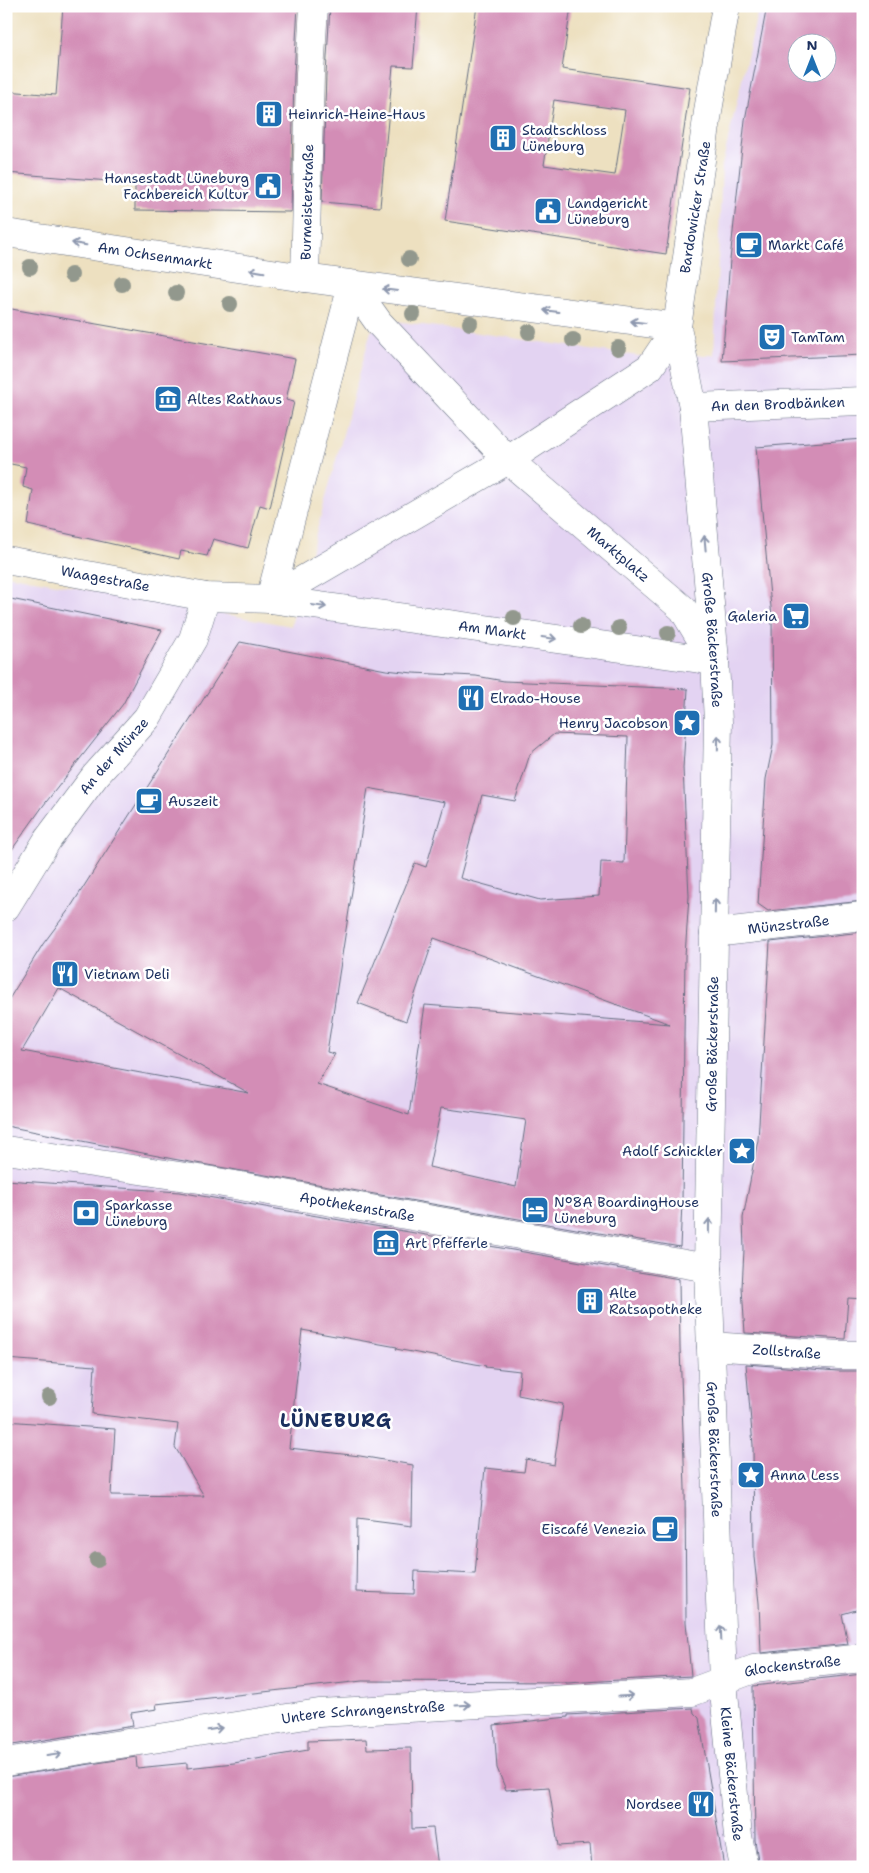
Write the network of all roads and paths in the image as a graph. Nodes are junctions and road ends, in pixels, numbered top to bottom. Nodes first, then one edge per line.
1 (314, 6) edge
2 (726, 6) edge
3 (6, 233) edge
4 (306, 278) junction
5 (352, 285) junction
6 (677, 327) junction
7 (863, 401) edge
8 (693, 408) junction
9 (508, 460) junction
10 (6, 560) edge
11 (206, 597) junction
12 (270, 600) junction
13 (715, 661) junction
14 (6, 908) edge
15 (863, 916) edge
16 (714, 933) junction
17 (6, 1150) edge
18 (708, 1268) junction
19 (711, 1346) junction
20 (863, 1355) edge
21 (863, 1658) edge
22 (723, 1682) junction
23 (6, 1762) edge
24 (744, 1867) edge

1 - 4 street, Burmeisterstraße
2 - 6 street, Bardowicker Straße
4 -> 3 street, Am Ochsenmarkt
4 - 5 street
6 -> 5 street
5 - 9 street, Marktplatz
5 - 12 street
6 - 8 street, Bardowicker Straße
6 - 9 street
7 - 8 street, An den Brodbänken
13 -> 8 street, Große Bäckerstraße
9 - 12 street
9 - 13 street, Marktplatz
10 - 11 street, Waagestraße
11 - 12 street, Am Markt
11 - 14 street, An der Münze
12 -> 13 street, Am Markt
16 -> 13 street, Große Bäckerstraße
15 - 16 street, Münzstraße
18 -> 16 street, Große Bäckerstraße
17 - 18 street, Apothekenstraße
18 - 19 street, Große Bäckerstraße
19 - 20 street, Zollstraße
22 -> 19 street, Große Bäckerstraße
21 - 22 street, Glockenstraße
23 -> 22 street, Untere Schrangenstraße
22 - 24 street, Kleine Bäckerstraße

